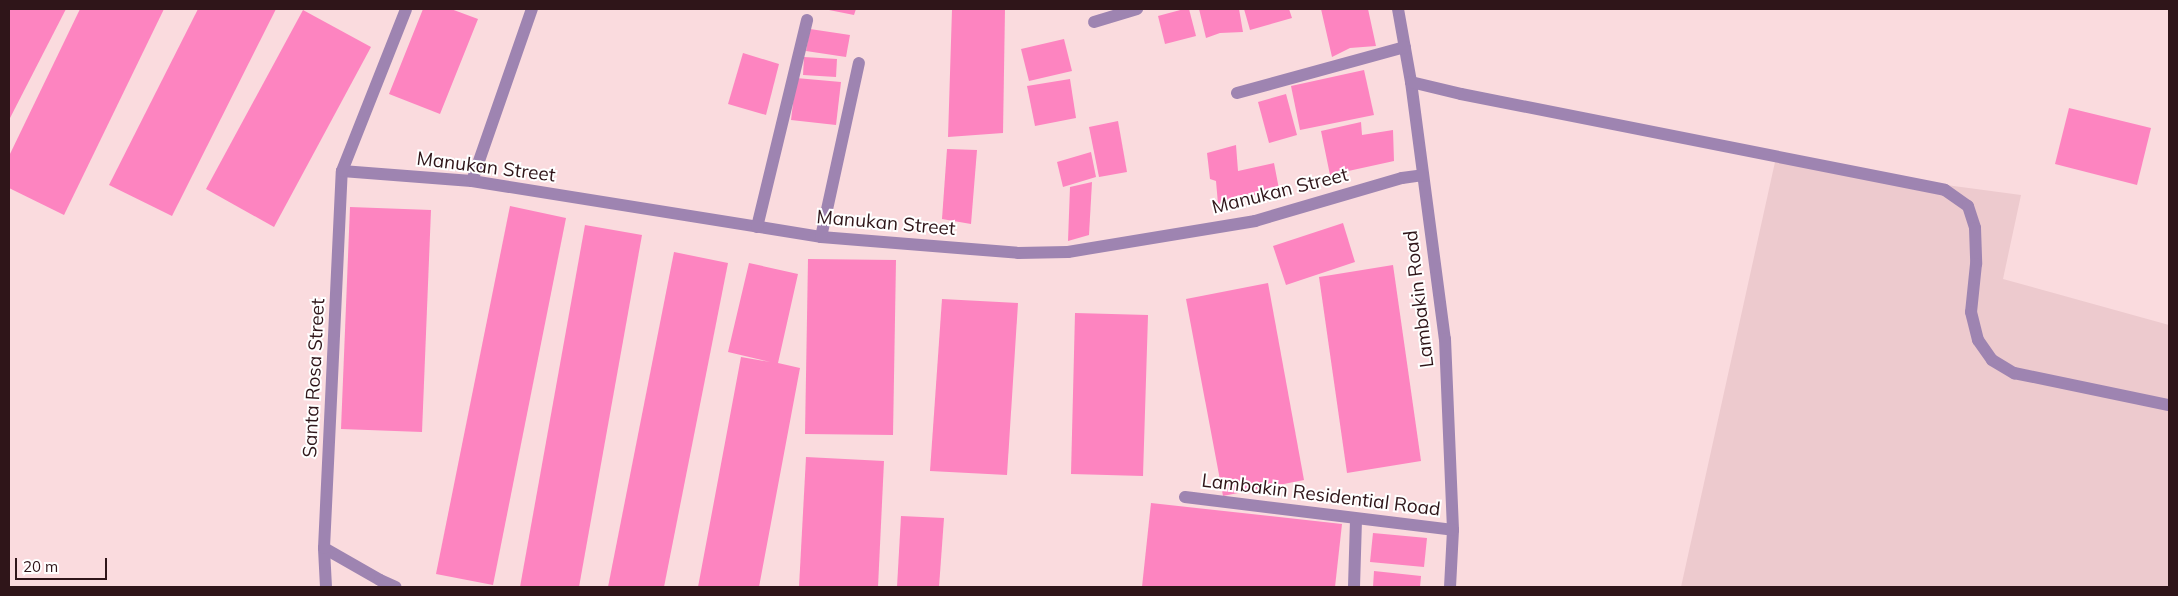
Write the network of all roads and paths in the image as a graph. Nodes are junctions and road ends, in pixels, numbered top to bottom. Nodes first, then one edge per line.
1 (406, 9) edge
2 (532, 9) edge
3 (1137, 9) edge
4 (1398, 9) edge
5 (807, 20) dead end
6 (1094, 22) dead end
7 (1405, 47) junction
8 (859, 63) dead end
9 (1411, 82) junction
10 (1237, 93) dead end
11 (342, 171) junction
12 (1423, 175) junction
13 (472, 180) junction
14 (756, 226) junction
15 (821, 237) junction
16 (2169, 405) edge
17 (1185, 497) dead end
18 (1356, 519) junction
19 (1453, 530) junction
20 (324, 548) junction
21 (326, 587) edge
22 (396, 587) edge
23 (1354, 587) edge
24 (1450, 587) edge

1 - 11 street, Santa Rosa Street
2 - 13 street
3 - 6 street
4 - 7 street, Lambakin Road
5 - 14 street
7 - 9 street, Lambakin Road
7 - 10 street
8 - 15 street
9 - 12 street, Lambakin Road
9 - 16 street
11 - 13 street, Manukan Street
11 - 20 street, Santa Rosa Street
12 - 15 street, Manukan Street
12 - 19 street, Lambakin Road
13 - 14 street, Manukan Street
14 - 15 street, Manukan Street
17 - 18 street, Lambakin Residential Road
18 - 19 street, Lambakin Residential Road
18 - 23 street
19 - 24 street, Lambakin Road
20 - 21 street, Santa Rosa Street
20 - 22 street

